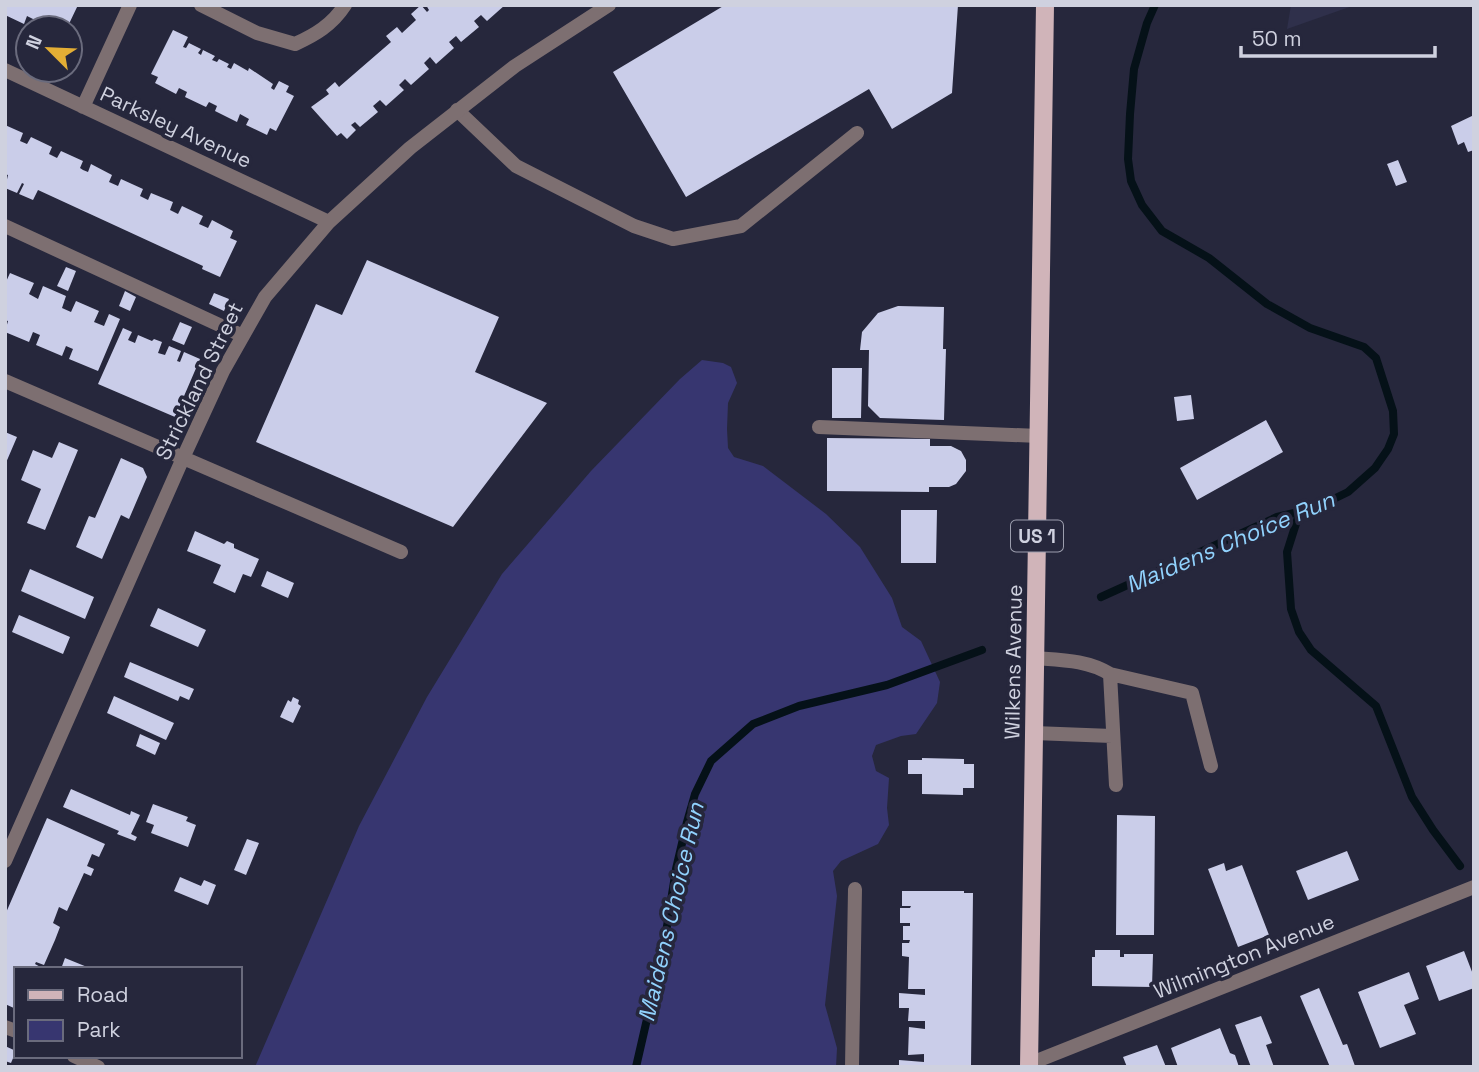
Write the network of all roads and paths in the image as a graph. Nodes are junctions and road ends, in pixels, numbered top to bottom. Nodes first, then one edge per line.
1 (130, 5) edge
2 (201, 5) edge
3 (345, 5) edge
4 (609, 5) edge
5 (1045, 5) edge
6 (5, 71) edge
7 (83, 107) junction
8 (457, 110) junction
9 (857, 133) dead end
10 (329, 222) junction
11 (5, 226) edge
12 (242, 335) junction
13 (5, 381) edge
14 (819, 427) dead end
15 (1038, 436) junction
16 (183, 458) junction
17 (401, 552) dead end
18 (1035, 659) junction
19 (1110, 674) junction
20 (1034, 733) junction
21 (1112, 736) junction
22 (1211, 766) dead end
23 (1116, 785) dead end
24 (5, 861) edge
25 (1474, 887) edge
26 (855, 889) dead end
27 (78, 1058) edge
28 (1029, 1066) edge
29 (98, 1067) edge
30 (852, 1067) edge

1 - 7 street
2 - 3 street
4 - 8 street, Strickland Street
5 - 15 main road, Wilkens Avenue / US 1
6 - 7 street, Parksley Avenue
7 - 10 street, Parksley Avenue
8 - 9 street
8 - 10 street, Strickland Street
10 - 12 street, Strickland Street
11 - 12 street
12 - 16 street, Strickland Street
13 - 16 street
14 - 15 street
15 - 18 main road, Wilkens Avenue / US 1
16 - 17 street
16 - 24 street, Strickland Street
18 - 19 street
18 - 20 main road, Wilkens Avenue / US 1
19 - 21 street
19 - 22 street
20 - 21 street
20 - 28 main road, Wilkens Avenue / US 1
21 - 23 street
25 - 28 street, Wilmington Avenue
26 - 30 street
27 - 29 street

